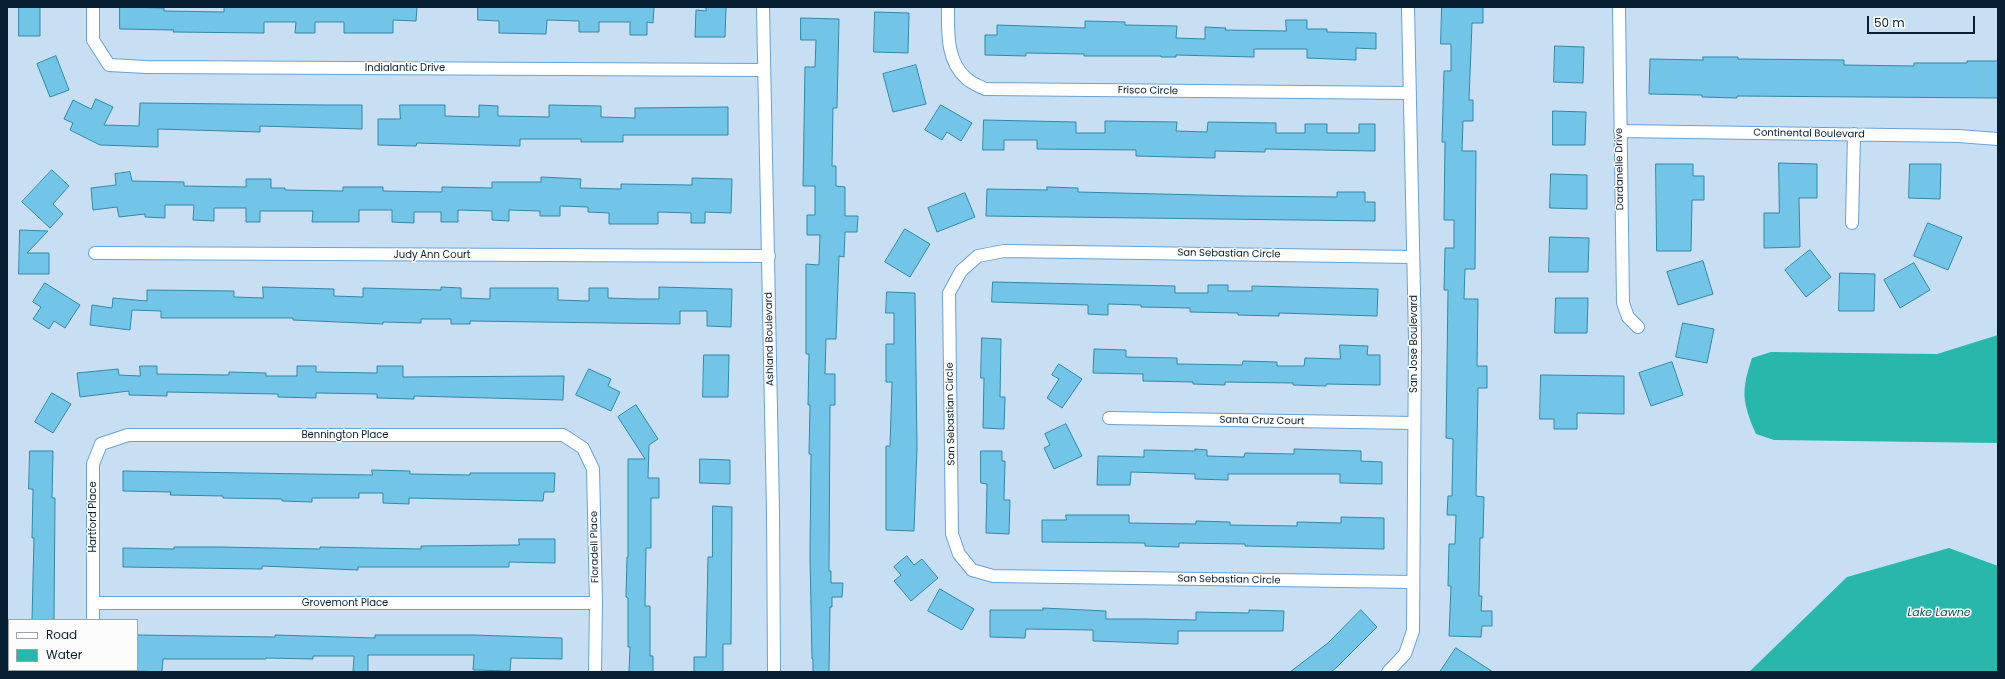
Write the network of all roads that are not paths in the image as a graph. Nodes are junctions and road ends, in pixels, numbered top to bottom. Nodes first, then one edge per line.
1 (94, 7) edge
2 (763, 7) edge
3 (948, 7) edge
4 (1408, 7) edge
5 (1619, 7) edge
6 (764, 70) junction
7 (1410, 93) junction
8 (1620, 131) junction
9 (1854, 134) junction
10 (1998, 139) edge
11 (1852, 223) dead end
12 (95, 254) dead end
13 (769, 256) junction
14 (1413, 257) junction
15 (1638, 327) dead end
16 (1109, 418) dead end
17 (1414, 423) junction
18 (128, 435) joint
19 (562, 435) joint
20 (1413, 582) junction
21 (93, 603) junction
22 (596, 603) junction
23 (93, 619) edge
24 (595, 672) edge
25 (774, 672) edge
26 (1388, 672) edge

1 - 6 street, Indialantic Drive
2 - 6 street, Ashland Boulevard
3 - 7 street, Frisco Circle
4 - 7 street, San Jose Boulevard
5 - 8 street, Dardanelle Drive
6 - 13 street, Ashland Boulevard
7 - 14 street, San Jose Boulevard
8 - 9 street, Continental Boulevard
8 - 15 street, Dardanelle Drive
9 - 10 street, Continental Boulevard
9 - 11 street
12 - 13 street, Judy Ann Court
13 - 25 street, Ashland Boulevard
14 - 17 street, San Jose Boulevard
14 - 20 street, San Sebastian Circle
16 - 17 street, Santa Cruz Court
17 - 20 street, San Jose Boulevard
18 - 19 street, Bennington Place
18 - 21 street, Hartford Place
19 - 22 street, Floradell Place
20 - 26 street, San Jose Boulevard
21 - 22 street, Grovemont Place
21 - 23 street, Hartford Place
22 - 24 street, Floradell Place

